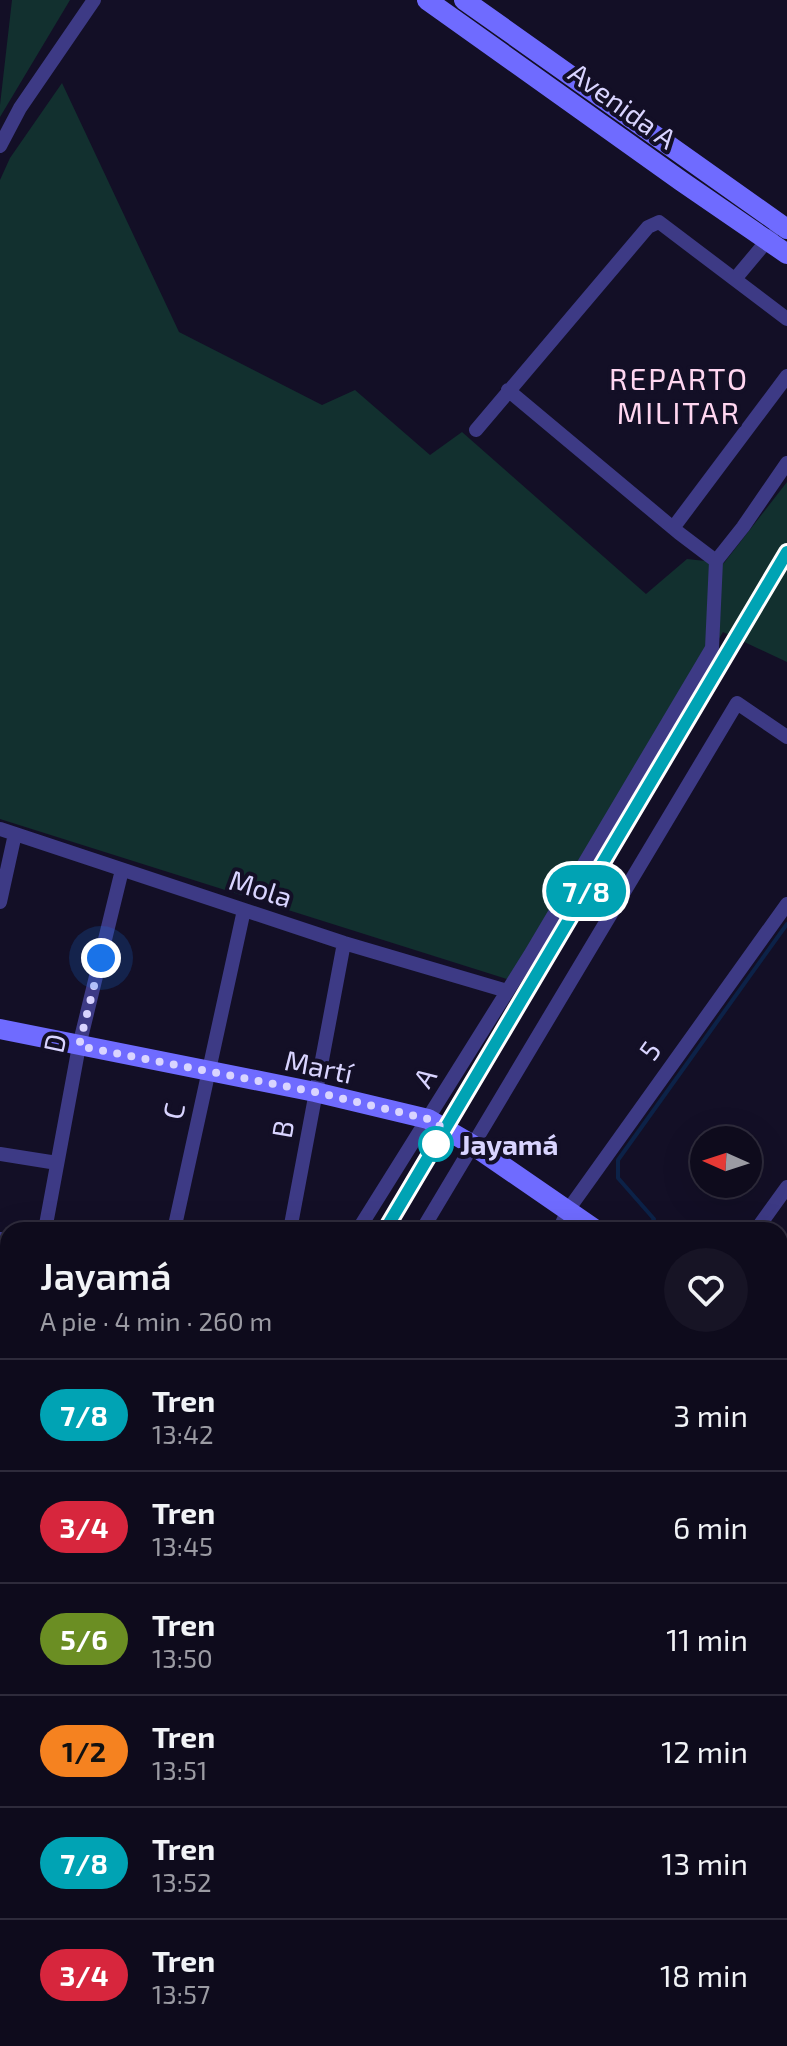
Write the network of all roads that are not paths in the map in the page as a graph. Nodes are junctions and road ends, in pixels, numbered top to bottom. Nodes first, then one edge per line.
1 (94, 0) edge
2 (427, 0) edge
3 (464, 0) edge
4 (0, 146) edge
5 (783, 226) edge
6 (767, 241) junction
7 (787, 254) edge
8 (735, 279) junction
9 (787, 319) edge
10 (787, 376) edge
11 (508, 390) junction
12 (476, 430) dead end
13 (787, 463) edge
14 (673, 528) junction
15 (716, 561) junction
16 (787, 737) edge
17 (0, 829) edge
18 (15, 834) junction
19 (122, 870) junction
20 (0, 902) edge
21 (787, 904) edge
22 (244, 910) junction
23 (344, 943) junction
24 (507, 991) junction
25 (0, 1029) edge
26 (79, 1046) junction
27 (208, 1073) junction
28 (315, 1092) junction
29 (428, 1119) junction
30 (471, 1144) junction
31 (0, 1154) edge
32 (57, 1163) junction
33 (787, 1187) edge
34 (568, 1210) junction
35 (46, 1222) edge
36 (176, 1222) edge
37 (291, 1222) edge
38 (363, 1222) edge
39 (427, 1222) edge
40 (563, 1222) edge
41 (585, 1222) edge
42 (762, 1222) edge

1 - 4 street
2 - 6 main road, Avenida A
3 - 5 main road, Avenida A
5 - 6 street
6 - 7 main road, Avenida A
6 - 8 street
8 - 9 street
8 - 11 street
10 - 14 street
11 - 12 street
11 - 14 street
13 - 15 street
14 - 15 street
15 - 24 street, A
16 - 30 street
17 - 18 street, Mola
18 - 19 street, Mola
18 - 20 street
19 - 22 street, Mola
19 - 26 street, D
21 - 34 street, 5
22 - 23 street, Mola
22 - 27 street, C
23 - 24 street, Mola
23 - 28 street, B
24 - 29 street, A
25 - 26 main road, Martí
26 - 27 main road, Martí
26 - 32 street, D
27 - 28 main road, Martí
27 - 36 street, C
28 - 29 main road, Martí
28 - 37 street, B
29 - 30 main road, Martí
29 - 38 street, A
30 - 34 main road, Martí
30 - 39 street
31 - 32 street
32 - 35 street, D
33 - 42 street
34 - 40 street, 5
34 - 41 main road, Martí

